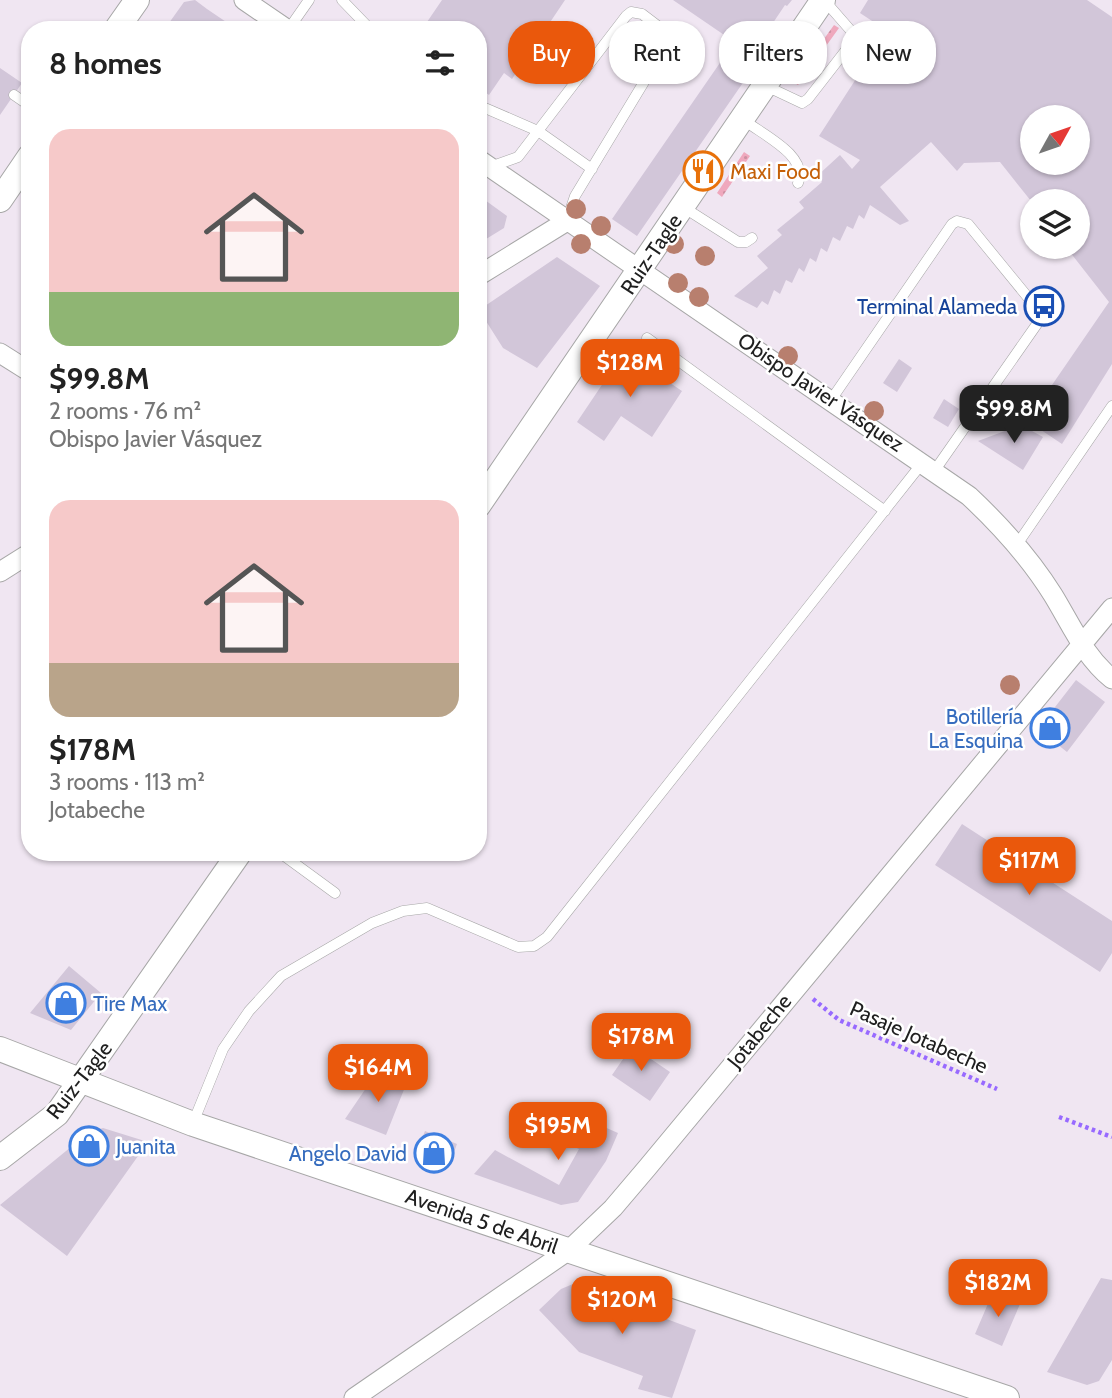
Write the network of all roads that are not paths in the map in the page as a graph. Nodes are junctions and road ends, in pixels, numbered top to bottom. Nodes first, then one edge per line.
1 (137, 0) edge
2 (244, 0) edge
3 (309, 0) edge
4 (342, 0) edge
5 (823, 0) edge
6 (122, 21) edge
7 (275, 21) edge
8 (294, 21) edge
9 (362, 21) edge
10 (766, 85) junction
11 (14, 95) dead end
12 (21, 100) edge
13 (487, 110) edge
14 (743, 119) junction
15 (538, 131) junction
16 (487, 162) edge
17 (487, 165) edge
18 (21, 169) edge
19 (592, 169) junction
20 (798, 183) dead end
21 (0, 200) edge
22 (683, 207) junction
23 (567, 221) junction
24 (752, 238) dead end
25 (487, 270) edge
26 (640, 270) junction
27 (647, 338) dead end
28 (0, 353) edge
29 (21, 366) edge
30 (831, 400) junction
31 (1112, 406) edge
32 (929, 466) junction
33 (487, 493) edge
34 (885, 511) junction
35 (1016, 546) junction
36 (21, 559) edge
37 (0, 572) edge
38 (1112, 608) edge
39 (1080, 644) junction
40 (1112, 679) edge
41 (234, 861) edge
42 (291, 861) edge
43 (335, 894) dead end
44 (0, 1049) edge
45 (82, 1082) junction
46 (193, 1124) junction
47 (0, 1158) edge
48 (569, 1250) junction
49 (354, 1398) edge
50 (1007, 1398) edge

1 - 6 street
2 - 7 street
3 - 8 lane
4 - 9 lane
5 - 10 street, Ruiz-Tagle
5 - 10 lane
10 - 14 street, Ruiz-Tagle
11 - 12 lane
13 - 15 lane
14 - 20 lane
14 - 22 street, Ruiz-Tagle
15 - 16 lane
15 - 19 lane
15 - 19 lane
17 - 23 street, Obispo Javier Vásquez
18 - 21 street
19 - 23 lane
22 - 24 lane
22 - 26 street, Ruiz-Tagle
23 - 25 street
23 - 26 street, Obispo Javier Vásquez
26 - 30 street, Obispo Javier Vásquez
26 - 33 street, Ruiz-Tagle
27 - 34 lane
28 - 29 street
30 - 32 street, Obispo Javier Vásquez
30 - 32 lane
31 - 35 lane
32 - 34 lane
32 - 35 street, Obispo Javier Vásquez
34 - 46 lane
35 - 39 street, Obispo Javier Vásquez
36 - 37 street
38 - 39 street, Jotabeche
39 - 40 street, Obispo Javier Vásquez
39 - 48 street, Jotabeche
41 - 45 street, Ruiz-Tagle
42 - 43 lane
44 - 45 street, Avenida 5 de Abril
45 - 46 street, Avenida 5 de Abril
45 - 47 street, Ruiz-Tagle
46 - 48 street, Avenida 5 de Abril
48 - 49 street, Jotabeche
48 - 50 street, Avenida 5 de Abril

